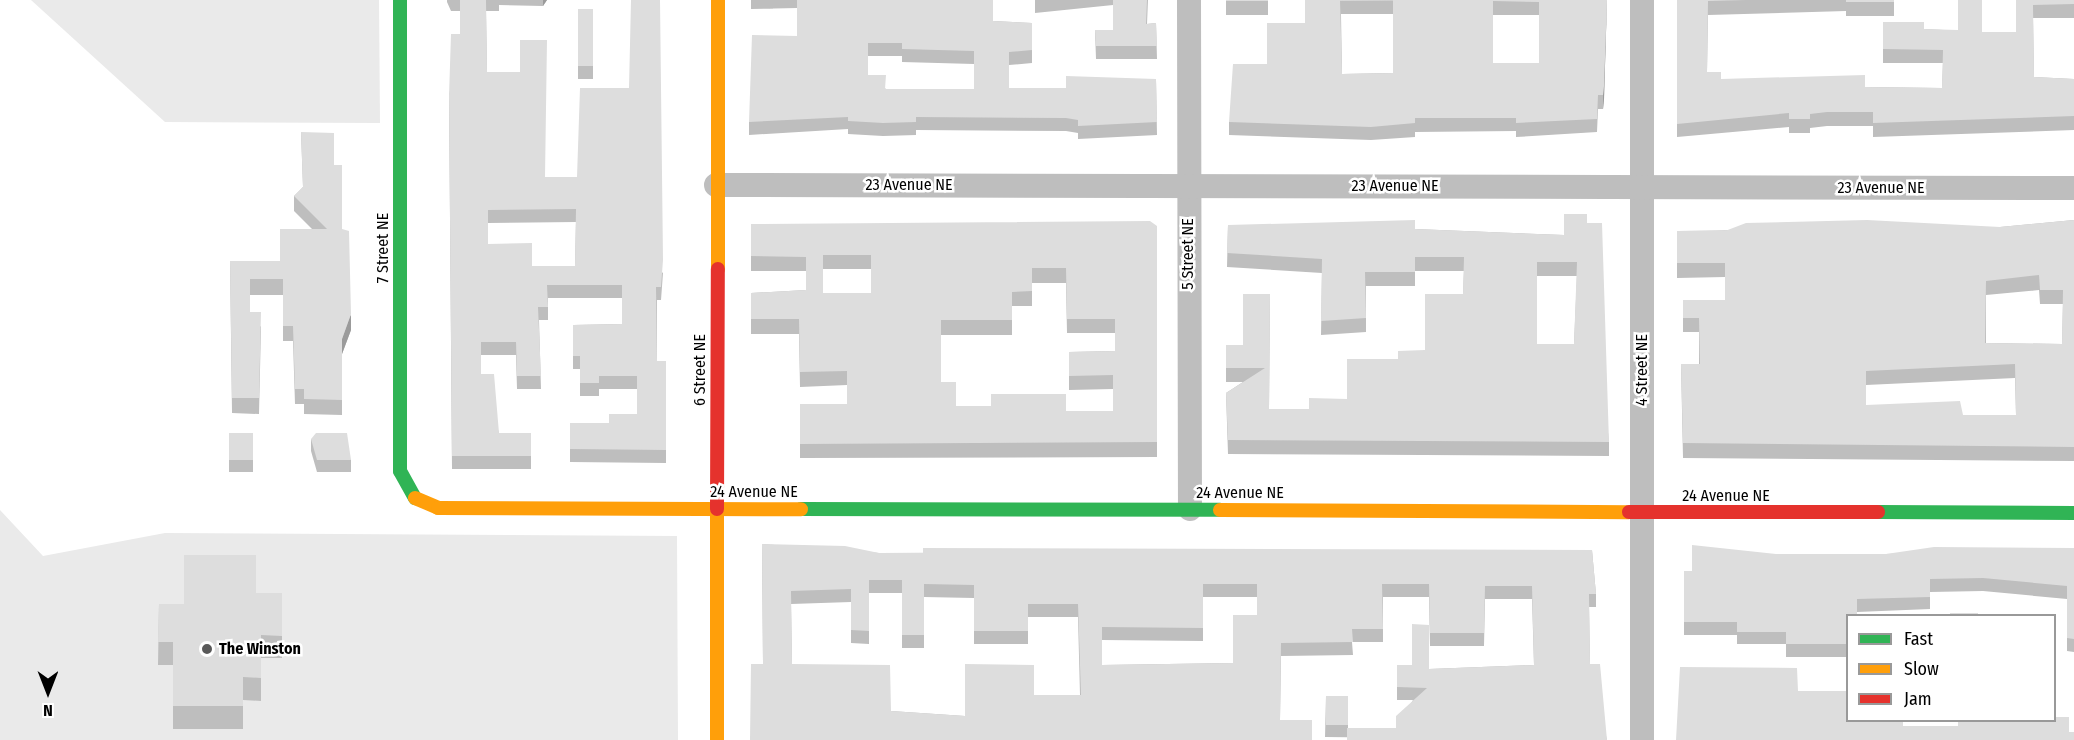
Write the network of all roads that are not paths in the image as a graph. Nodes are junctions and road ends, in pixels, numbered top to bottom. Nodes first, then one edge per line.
1 (399, 0) edge
2 (718, 0) edge
3 (1189, 0) edge
4 (1642, 0) edge
5 (716, 185) junction
6 (1188, 185) junction
7 (1642, 188) junction
8 (2074, 188) edge
9 (409, 495) joint
10 (718, 508) junction
11 (1190, 509) junction
12 (1641, 512) junction
13 (2074, 513) edge
14 (717, 740) edge
15 (1642, 740) edge

1 - 9 street, 7 Street NE
2 - 5 street, 6 Street NE
3 - 6 street, 5 Street NE
4 - 7 street, 4 Street NE
5 - 6 street, 23 Avenue NE
5 - 10 street, 6 Street NE
6 - 7 street, 23 Avenue NE
6 - 11 street, 5 Street NE
7 - 8 street, 23 Avenue NE
7 - 12 street, 4 Street NE
9 - 10 street, 24 Avenue NE
10 - 11 street, 24 Avenue NE
10 - 14 street, 6 Street NE
11 - 12 street, 24 Avenue NE
12 - 13 street, 24 Avenue NE
12 - 15 street, 4 Street NE

